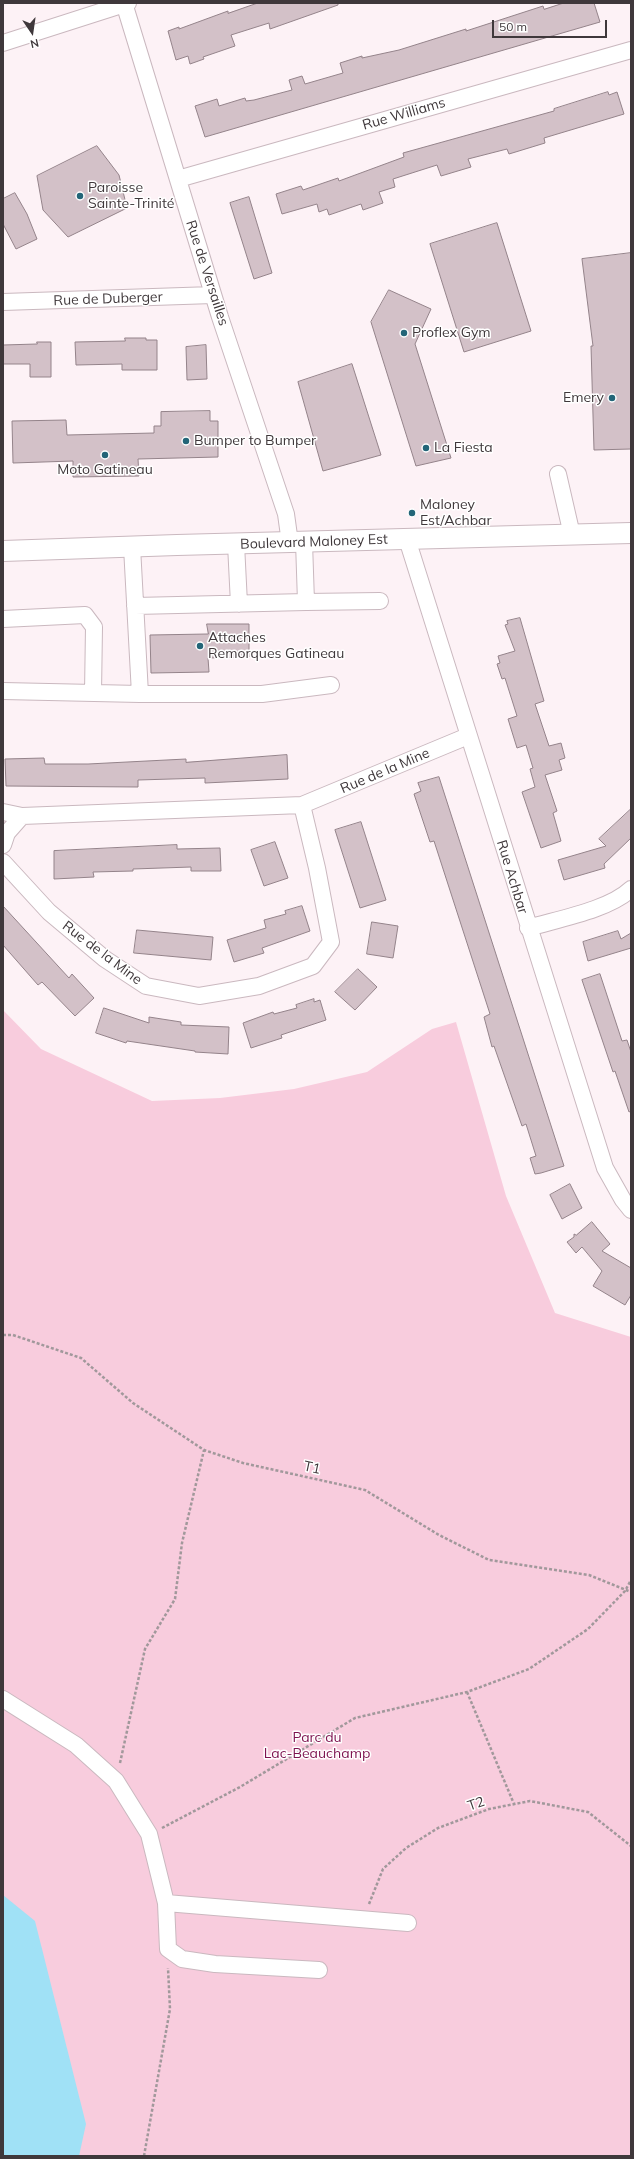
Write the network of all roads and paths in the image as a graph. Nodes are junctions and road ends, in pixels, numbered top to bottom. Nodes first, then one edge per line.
1 (125, 3) edge
2 (3, 42) edge
3 (631, 50) edge
4 (178, 179) junction
5 (213, 295) junction
6 (3, 302) edge
7 (558, 474) dead end
8 (629, 534) edge
9 (572, 535) junction
10 (406, 539) junction
11 (297, 543) junction
12 (236, 544) junction
13 (132, 547) junction
14 (3, 552) edge
15 (380, 601) dead end
16 (306, 602) junction
17 (239, 604) junction
18 (135, 606) junction
19 (3, 618) edge
20 (331, 685) dead end
21 (3, 691) edge
22 (93, 693) junction
23 (140, 694) junction
24 (468, 736) junction
25 (302, 806) junction
26 (3, 812) edge
27 (22, 816) junction
28 (3, 845) edge
29 (4, 859) edge
30 (631, 889) edge
31 (528, 928) junction
32 (631, 1210) edge
33 (3, 1335) edge
34 (204, 1450) junction
35 (631, 1580) edge
36 (625, 1591) junction
37 (631, 1592) edge
38 (467, 1692) junction
39 (3, 1699) edge
40 (116, 1780) junction
41 (514, 1804) junction
42 (149, 1834) junction
43 (631, 1846) edge
44 (166, 1903) junction
45 (363, 1919) junction
46 (408, 1923) dead end
47 (168, 1949) junction
48 (319, 1970) dead end
49 (144, 2156) edge

1 - 2 street
1 - 4 street, Rue de Versailles
3 - 4 street, Rue Williams
4 - 5 street, Rue de Versailles
5 - 6 street, Rue de Duberger
5 - 11 street, Rue de Versailles
7 - 9 street
8 - 9 main road, Boulevard Maloney Est
9 - 10 main road, Boulevard Maloney Est
10 - 11 main road, Boulevard Maloney Est
10 - 24 street, Rue Achbar
11 - 12 main road, Boulevard Maloney Est
11 - 16 street, Rue de Versailles
12 - 13 main road, Boulevard Maloney Est
12 - 17 street
13 - 14 main road, Boulevard Maloney Est
13 - 18 street
15 - 16 street
16 - 17 street
17 - 18 street
18 - 23 street
19 - 22 street
20 - 23 street
21 - 22 street
22 - 23 street
24 - 25 street, Rue de la Mine
24 - 31 street, Rue Achbar
25 - 27 street, Rue de la Mine
25 - 29 street, Rue de la Mine
26 - 27 street, Rue de la Mine
27 - 28 street
30 - 31 street
31 - 32 street, Rue Achbar
33 - 34 path, T1
34 - 36 path, T1
34 - 40 path
35 - 36 path
36 - 37 path, T1
36 - 38 path
38 - 41 path
38 - 42 path
39 - 40 street
40 - 42 street
41 - 43 path, T2
41 - 45 path, T2
42 - 44 street
44 - 45 street
44 - 47 street
45 - 46 street
47 - 48 street
47 - 49 path

